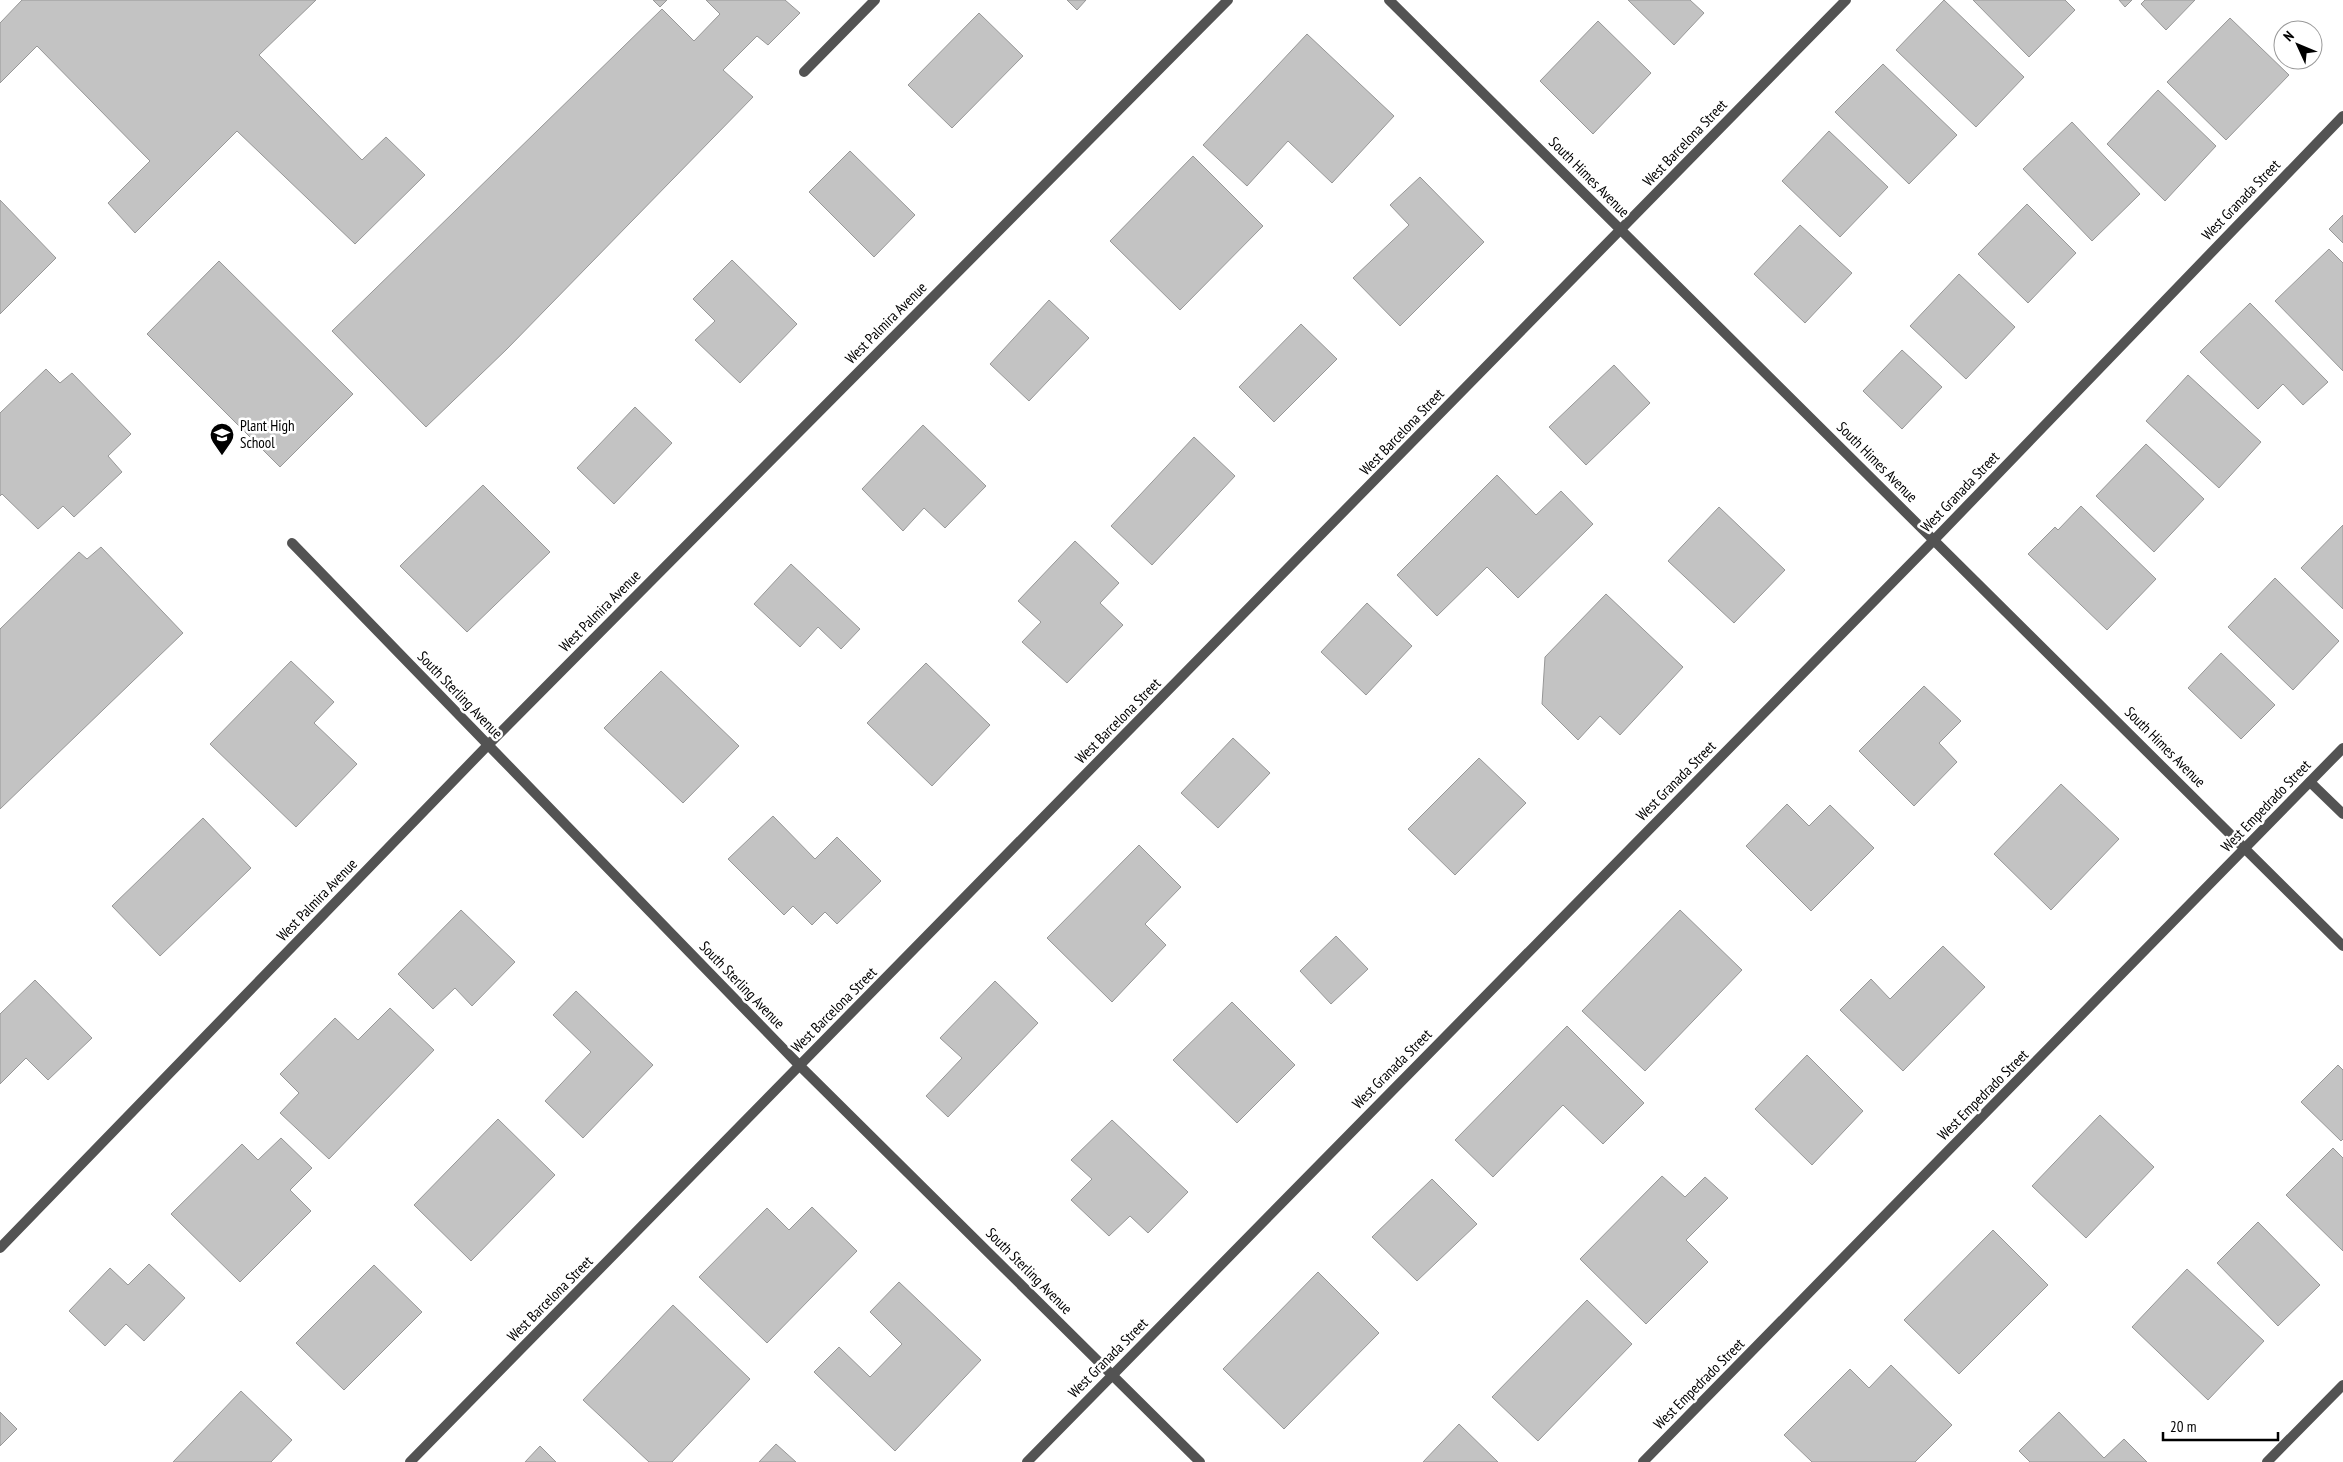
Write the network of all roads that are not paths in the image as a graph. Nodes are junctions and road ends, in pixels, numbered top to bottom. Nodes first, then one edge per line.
1 (875, 0) edge
2 (1228, 0) edge
3 (1389, 0) edge
4 (1846, 0) edge
5 (804, 72) dead end
6 (2343, 116) edge
7 (1622, 230) junction
8 (1934, 540) junction
9 (292, 543) dead end
10 (488, 745) junction
11 (2343, 748) edge
12 (2310, 782) junction
13 (2343, 814) edge
14 (2246, 848) junction
15 (2343, 946) edge
16 (800, 1066) junction
17 (0, 1248) edge
18 (1112, 1375) junction
19 (2343, 1385) edge
20 (410, 1462) edge
21 (1026, 1462) edge
22 (1200, 1462) edge
23 (1643, 1462) edge
24 (2267, 1462) edge

1 - 5 street
2 - 10 street, West Palmira Avenue
3 - 7 street, South Himes Avenue
4 - 7 street, West Barcelona Street
6 - 8 street, West Granada Street
7 - 8 street, South Himes Avenue
7 - 16 street, West Barcelona Street
8 - 14 street, South Himes Avenue
8 - 18 street, West Granada Street
9 - 10 street, South Sterling Avenue
10 - 16 street, South Sterling Avenue
10 - 17 street, West Palmira Avenue
11 - 12 street, West Empedrado Street
12 - 13 street
12 - 14 street, West Empedrado Street
14 - 15 street, South Himes Avenue
14 - 23 street, West Empedrado Street
16 - 18 street, South Sterling Avenue
16 - 20 street, West Barcelona Street
18 - 21 street, West Granada Street
18 - 22 street, South Sterling Avenue
19 - 24 street

